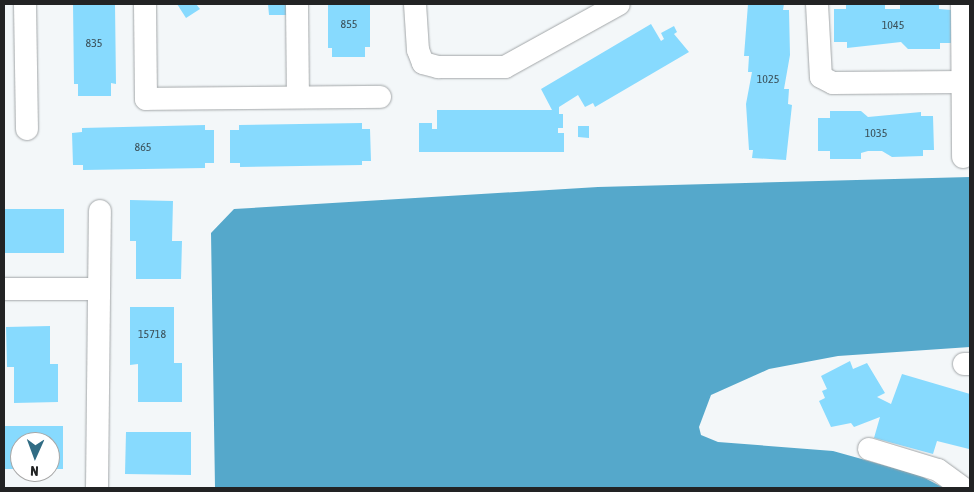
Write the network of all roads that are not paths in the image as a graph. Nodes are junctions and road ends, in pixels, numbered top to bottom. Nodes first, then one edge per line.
1 (25, 4) edge
2 (145, 4) edge
3 (297, 4) edge
4 (416, 4) edge
5 (619, 4) edge
6 (816, 4) edge
7 (962, 4) edge
8 (963, 82) junction
9 (380, 97) dead end
10 (298, 98) junction
11 (27, 129) dead end
12 (963, 157) dead end
13 (100, 211) dead end
14 (4, 289) edge
15 (99, 289) junction
16 (869, 449) dead end
17 (97, 488) edge
18 (963, 488) edge

1 - 11 street
2 - 10 street
3 - 10 street
4 - 5 street
6 - 8 street
7 - 8 street
8 - 12 street
9 - 10 street
13 - 15 street
14 - 15 street
15 - 17 street
16 - 18 street

